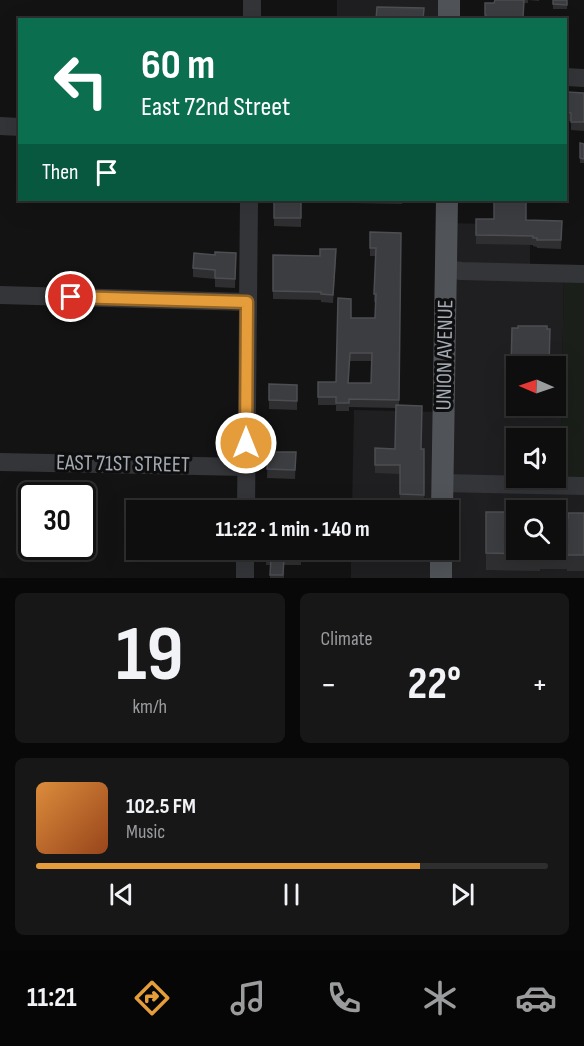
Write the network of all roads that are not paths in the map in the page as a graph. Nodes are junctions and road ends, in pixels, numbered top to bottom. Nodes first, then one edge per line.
1 (252, 0) edge
2 (449, 0) edge
3 (252, 18) edge
4 (449, 18) edge
5 (567, 77) edge
6 (584, 78) edge
7 (0, 126) edge
8 (18, 127) edge
9 (249, 201) edge
10 (447, 201) edge
11 (446, 269) junction
12 (584, 274) edge
13 (0, 295) edge
14 (247, 302) junction
15 (0, 462) edge
16 (246, 467) junction
17 (442, 483) junction
18 (584, 486) edge
19 (246, 500) edge
20 (442, 500) edge
21 (245, 560) edge
22 (441, 560) edge
23 (245, 578) edge
24 (441, 578) edge

1 - 3 street
2 - 4 main road
5 - 6 street
7 - 8 street
9 - 14 street
10 - 11 main road, UNION AVENUE
11 - 12 street
11 - 17 main road, UNION AVENUE
13 - 14 street
14 - 16 street
15 - 16 street, EAST 71ST STREET
16 - 19 street
17 - 18 street
17 - 20 main road, UNION AVENUE
21 - 23 street
22 - 24 main road

